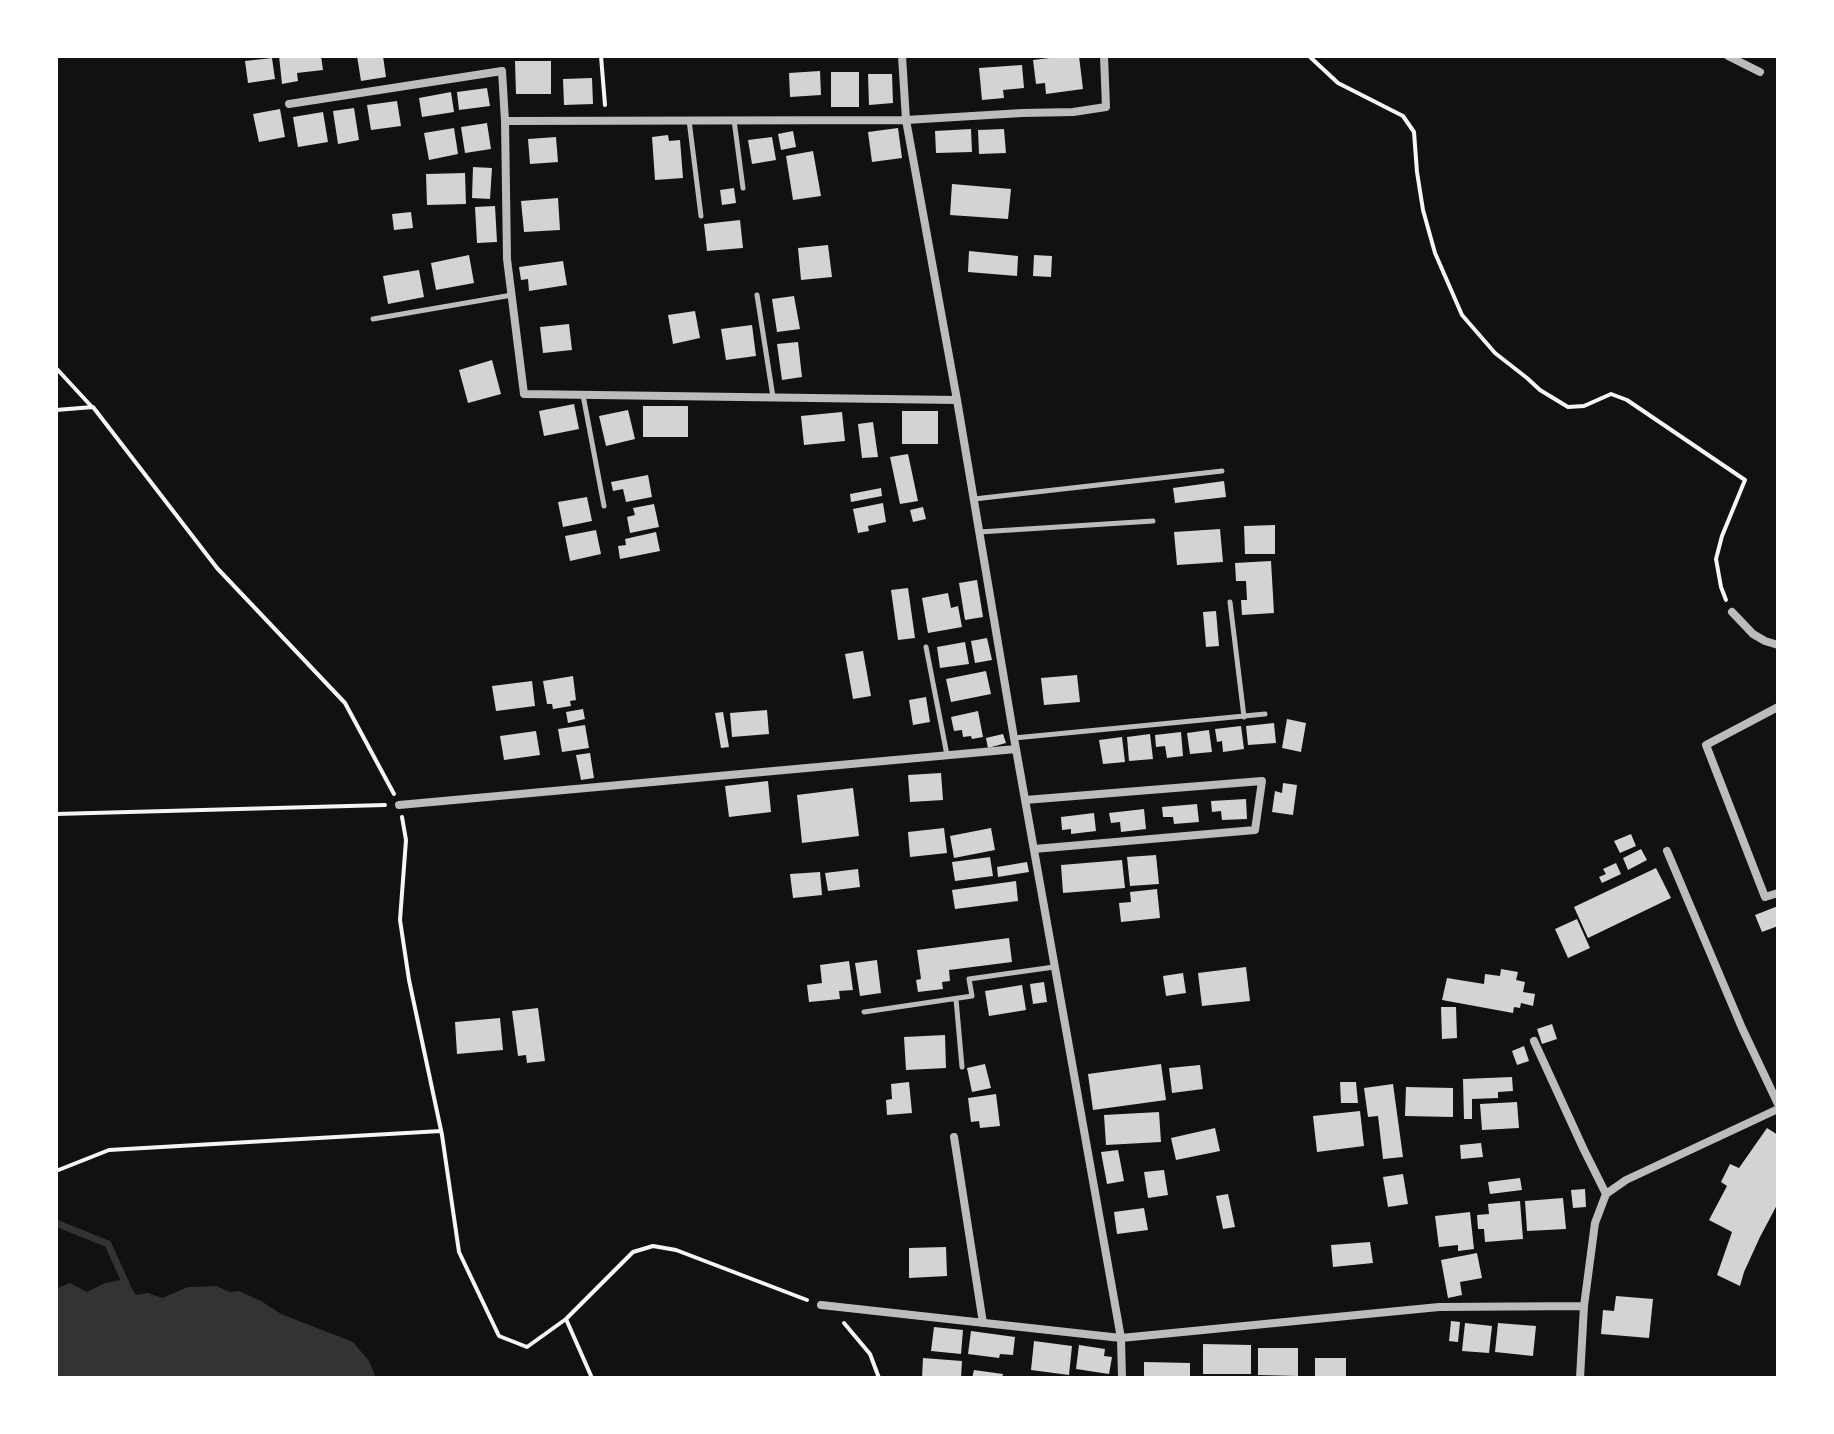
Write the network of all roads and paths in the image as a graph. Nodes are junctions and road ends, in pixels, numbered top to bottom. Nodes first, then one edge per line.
1 (601, 56) edge
2 (902, 56) edge
3 (1104, 56) edge
4 (1309, 56) edge
5 (1728, 56) edge
6 (1760, 72) dead end
7 (289, 104) dead end
8 (606, 120) junction
9 (689, 120) junction
10 (734, 120) junction
11 (906, 120) junction
12 (505, 121) junction
13 (743, 188) dead end
14 (701, 216) dead end
15 (512, 295) junction
16 (757, 295) dead end
17 (373, 319) dead end
18 (56, 368) edge
19 (583, 395) junction
20 (773, 398) junction
21 (957, 400) junction
22 (93, 407) junction
23 (56, 410) edge
24 (1222, 471) dead end
25 (974, 499) junction
26 (604, 506) dead end
27 (1153, 521) dead end
28 (979, 532) junction
29 (1230, 602) dead end
30 (1732, 612) joint
31 (1778, 645) edge
32 (926, 647) dead end
33 (1778, 707) edge
34 (1265, 714) dead end
35 (1244, 717) junction
36 (1014, 738) junction
37 (1016, 749) junction
38 (947, 756) junction
39 (1025, 800) junction
40 (399, 805) junction
41 (56, 814) edge
42 (1034, 849) junction
43 (1667, 851) dead end
44 (1778, 893) edge
45 (1054, 967) junction
46 (956, 999) junction
47 (864, 1012) dead end
48 (1534, 1041) dead end
49 (962, 1067) dead end
50 (1778, 1107) edge
51 (441, 1131) junction
52 (954, 1137) dead end
53 (56, 1171) edge
54 (1606, 1194) junction
55 (821, 1305) junction
56 (1584, 1306) junction
57 (566, 1319) junction
58 (983, 1323) junction
59 (1121, 1338) junction
60 (592, 1378) edge
61 (879, 1378) edge
62 (1122, 1378) edge
63 (1580, 1378) edge

1 - 8 path
2 - 11 street
3 - 11 street
4 - 30 path
5 - 6 street
7 - 12 street
8 - 9 street
8 - 12 street
9 - 10 street
9 - 14 lane
10 - 11 street
10 - 13 lane
11 - 21 street
12 - 15 street
15 - 17 lane
15 - 19 street
16 - 20 lane
18 - 22 path
19 - 20 street
19 - 26 lane
20 - 21 street
21 - 25 street
22 - 23 path
22 - 40 path
24 - 25 lane
25 - 28 street
27 - 28 lane
28 - 36 street
29 - 35 lane
30 - 31 street
32 - 38 lane
33 - 44 street
34 - 35 lane
35 - 36 lane
36 - 37 street
37 - 38 street
37 - 39 street
38 - 40 street
39 - 42 street
39 - 42 street
40 - 41 path
40 - 51 path
42 - 45 street
43 - 50 street
45 - 46 lane
45 - 59 street
46 - 47 lane
46 - 49 lane
48 - 54 street
50 - 54 street
51 - 53 path
51 - 57 path
52 - 58 street
54 - 56 street
55 - 57 path
55 - 58 street
55 - 61 path
56 - 59 street
56 - 63 street
57 - 60 path
58 - 59 street
59 - 62 street

